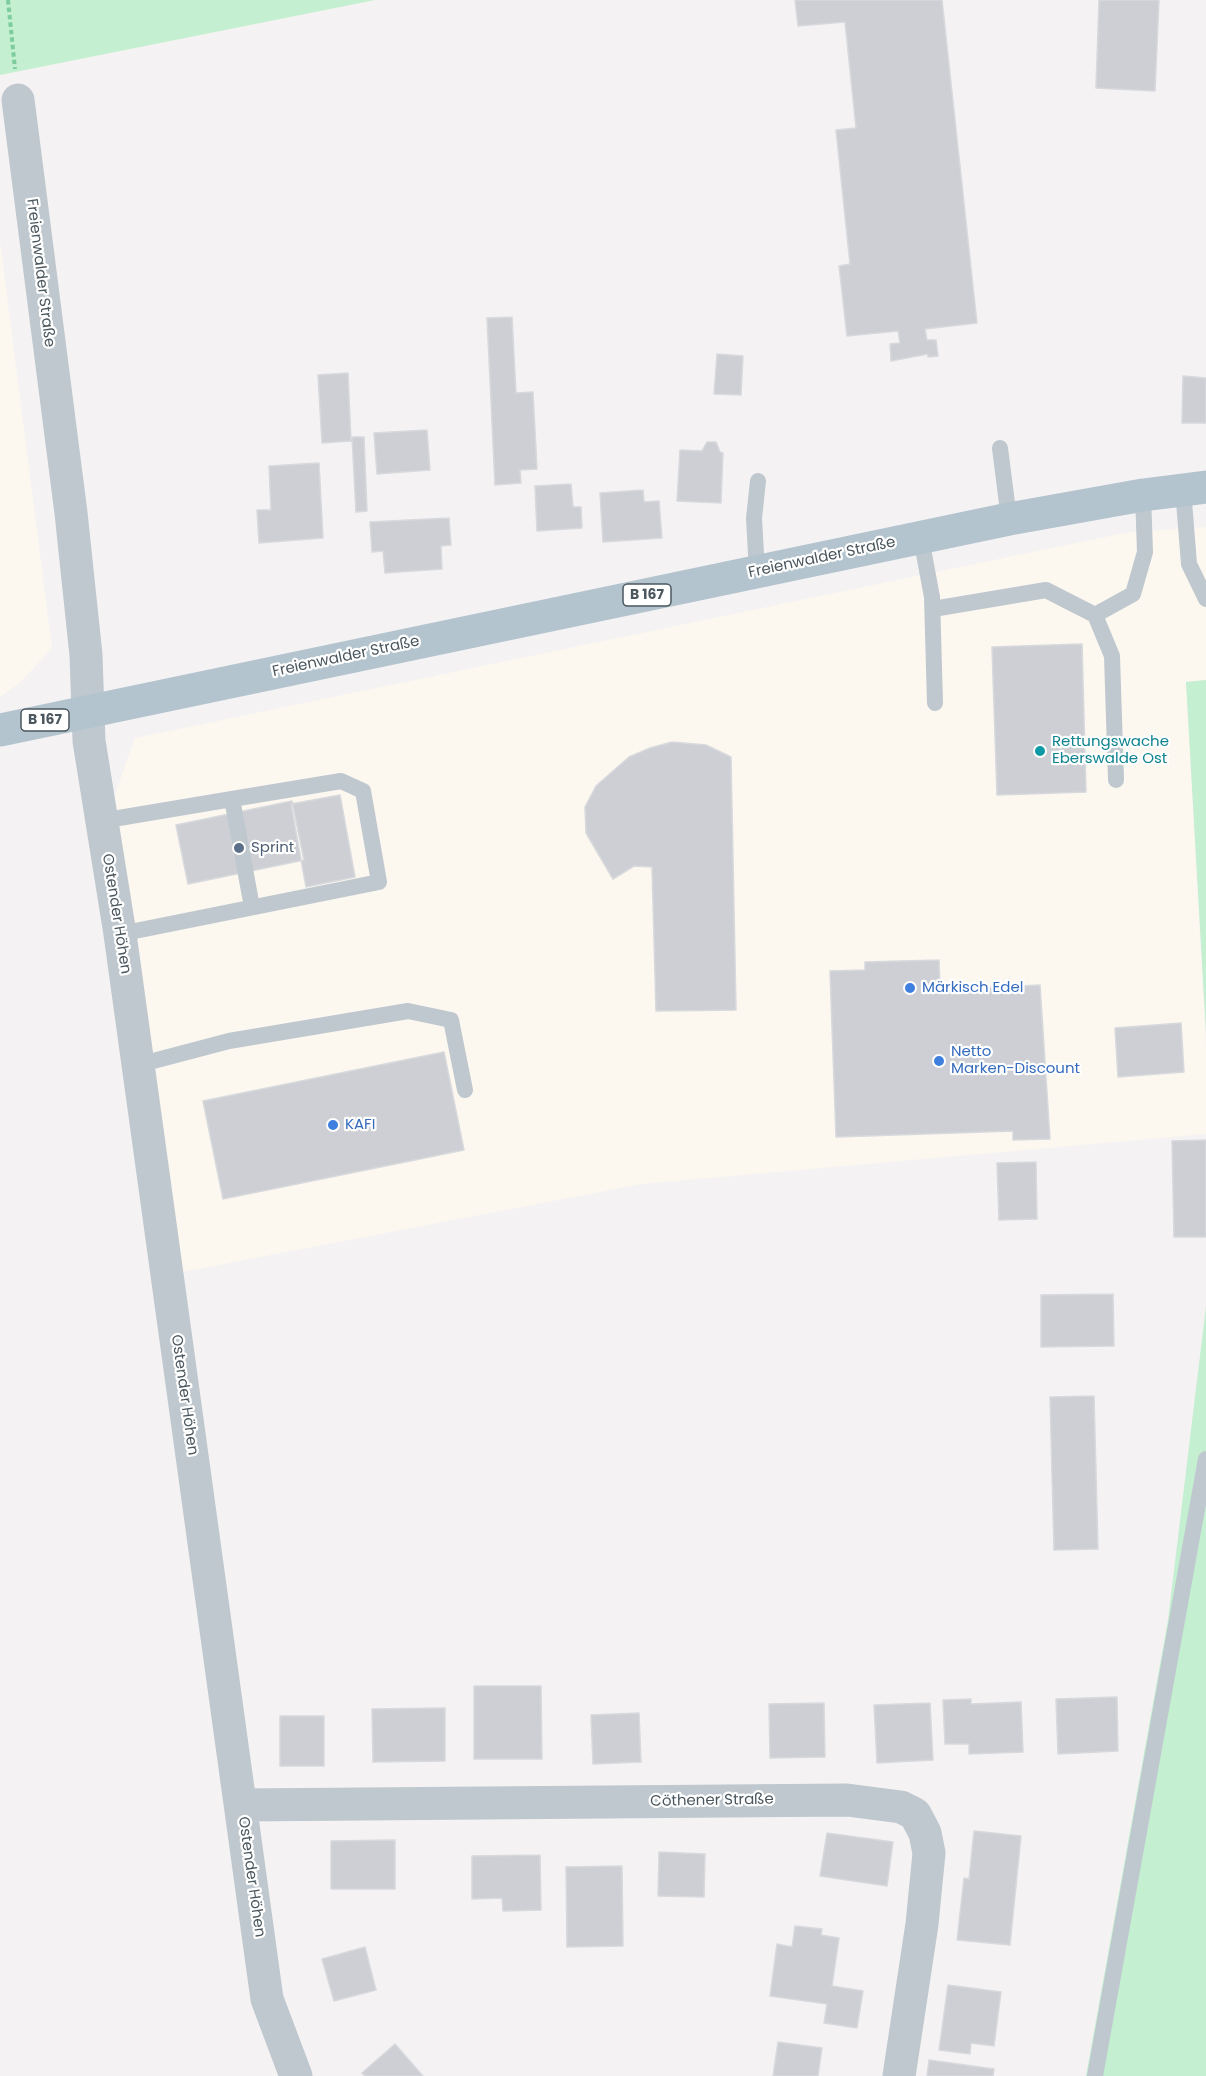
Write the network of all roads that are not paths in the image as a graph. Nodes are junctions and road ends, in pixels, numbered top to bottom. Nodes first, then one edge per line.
1 (18, 100) road end
2 (1000, 448) dead end
3 (758, 481) dead end
4 (1195, 488) edge
5 (1143, 495) junction
6 (1009, 519) junction
7 (921, 538) junction
8 (757, 572) junction
9 (1206, 599) edge
10 (933, 609) junction
11 (1095, 615) junction
12 (935, 703) dead end
13 (90, 710) junction
14 (0, 730) edge
15 (1116, 780) dead end
16 (232, 799) junction
17 (101, 821) junction
18 (252, 907) junction
19 (120, 934) junction
20 (138, 1065) junction
21 (465, 1090) dead end
22 (1206, 1459) edge
23 (241, 1805) junction
24 (296, 2076) edge
25 (899, 2076) edge
26 (1095, 2076) edge

1 - 13 street, Freienwalder Straße
2 - 6 lane
3 - 8 lane
4 - 5 main road, Freienwalder Straße / B 167
4 - 9 lane
5 - 6 main road, Freienwalder Straße / B 167
5 - 11 lane
6 - 7 main road, Freienwalder Straße / B 167
7 - 8 main road, Freienwalder Straße / B 167
7 - 10 lane
8 - 13 main road, Freienwalder Straße / B 167
10 - 11 lane
10 - 12 lane
11 - 15 lane
13 - 14 main road, B 167
13 - 17 street, Ostender Höhen
16 - 17 lane
16 - 18 lane
16 - 18 lane
17 - 19 street, Ostender Höhen
18 - 19 lane
19 - 20 street, Ostender Höhen
20 - 21 lane
20 - 23 street, Ostender Höhen
22 - 26 lane
23 - 24 street, Ostender Höhen
23 - 25 street, Cöthener Straße

